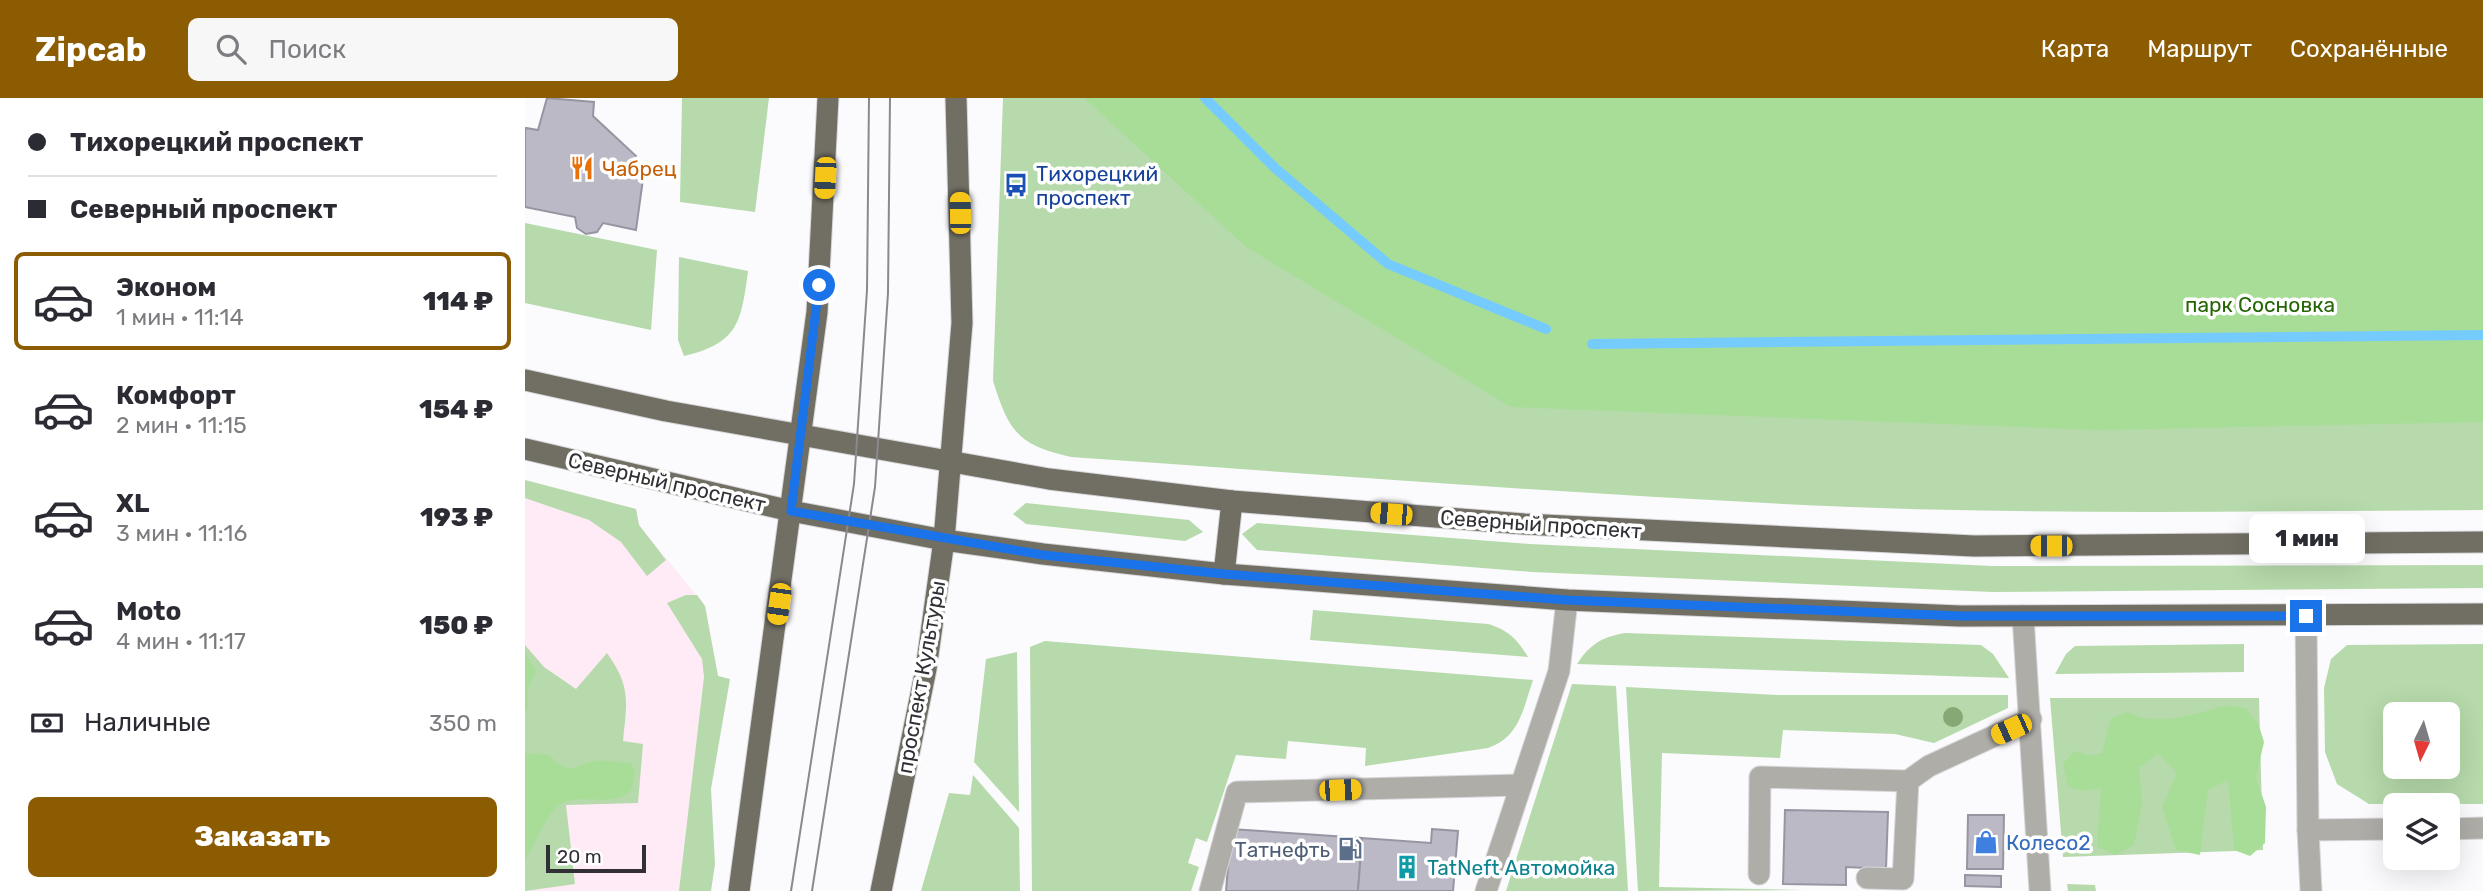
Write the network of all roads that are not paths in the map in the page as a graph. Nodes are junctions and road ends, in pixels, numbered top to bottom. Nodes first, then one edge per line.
1 (828, 98) edge
2 (956, 98) edge
3 (525, 380) edge
4 (801, 434) junction
5 (525, 449) edge
6 (950, 462) junction
7 (1232, 501) junction
8 (791, 511) junction
9 (944, 540) junction
10 (2483, 542) edge
11 (1224, 574) junction
12 (1567, 600) junction
13 (2483, 614) edge
14 (2023, 616) junction
15 (2306, 616) junction
16 (2031, 719) junction
17 (1907, 781) junction
18 (1521, 785) junction
19 (2483, 828) edge
20 (2383, 829) edge
21 (2460, 829) edge
22 (2308, 830) junction
23 (1759, 874) dead end
24 (1867, 878) dead end
25 (2039, 890) edge
26 (740, 891) edge
27 (881, 891) edge
28 (1210, 891) edge
29 (1486, 891) edge
30 (2311, 891) edge

1 - 4 main road
2 - 6 main road
3 - 4 main road, Северный проспект
4 - 6 main road, Северный проспект
4 - 8 main road
5 - 8 main road, Северный проспект
6 - 7 main road, Северный проспект
6 - 9 main road, проспект Культуры
7 - 10 main road, Северный проспект
7 - 11 main road
8 - 9 main road, Северный проспект
8 - 26 main road
9 - 11 main road, Северный проспект
9 - 27 main road, проспект Культуры
11 - 12 main road, Северный проспект
12 - 14 main road, Северный проспект
12 - 18 street
13 - 15 main road, Северный проспект
14 - 15 main road, Северный проспект
14 - 16 street
15 - 22 street
16 - 17 street
16 - 25 street
17 - 23 street
17 - 24 street
18 - 28 street
18 - 29 street
19 - 21 street
20 - 22 street
22 - 30 street

